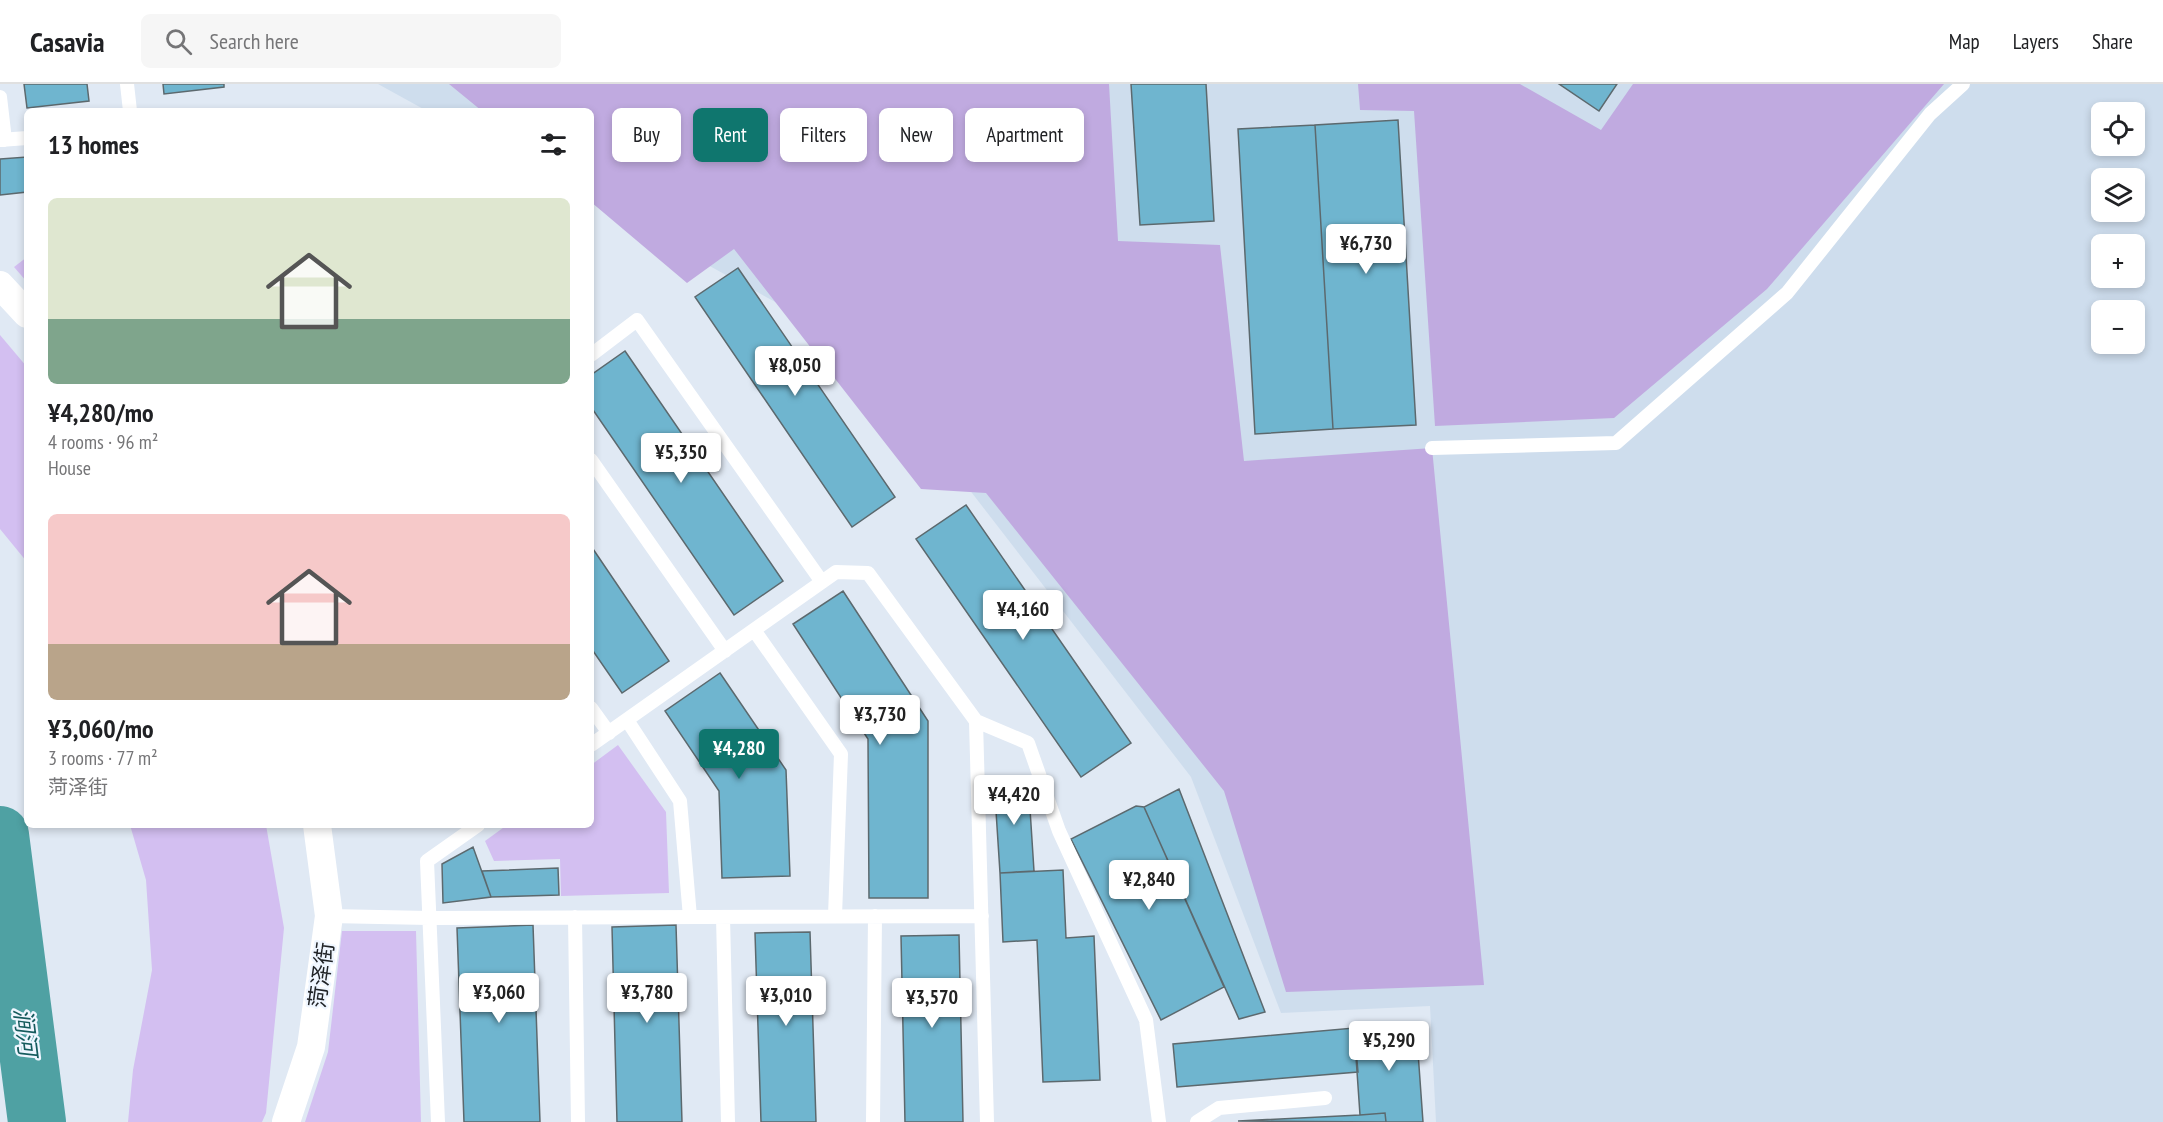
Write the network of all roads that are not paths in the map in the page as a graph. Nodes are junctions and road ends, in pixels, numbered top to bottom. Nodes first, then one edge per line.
1 (127, 84) edge
2 (1963, 84) edge
3 (0, 97) edge
4 (130, 108) edge
5 (24, 138) edge
6 (3, 140) edge
7 (0, 285) edge
8 (24, 311) edge
9 (594, 353) edge
10 (1432, 448) dead end
11 (594, 464) edge
12 (822, 582) junction
13 (754, 630) junction
14 (725, 651) junction
15 (594, 712) edge
16 (627, 720) junction
17 (976, 721) junction
18 (609, 733) junction
19 (594, 743) edge
20 (317, 828) edge
21 (471, 828) edge
22 (329, 916) junction
23 (836, 916) junction
24 (875, 916) junction
25 (982, 916) junction
26 (574, 917) junction
27 (690, 917) junction
28 (723, 917) junction
29 (429, 918) junction
30 (1325, 1098) dead end
31 (286, 1122) edge
32 (438, 1122) edge
33 (578, 1122) edge
34 (728, 1122) edge
35 (873, 1122) edge
36 (987, 1122) edge
37 (1159, 1122) edge
38 (1197, 1122) edge

1 - 4 lane
2 - 10 lane
3 - 6 lane
5 - 6 lane
7 - 8 street
9 - 12 lane
11 - 14 lane
12 - 13 lane
12 - 17 lane
13 - 14 lane
13 - 23 lane
14 - 16 lane
15 - 18 lane
16 - 18 lane
16 - 27 lane
17 - 25 lane
17 - 37 lane
18 - 19 lane
20 - 22 street, 菏泽街
21 - 29 lane
22 - 29 lane
22 - 31 street, 菏泽街
23 - 24 lane
23 - 28 lane
24 - 25 lane
24 - 35 lane
25 - 36 lane
26 - 27 lane
26 - 29 lane
26 - 33 lane
27 - 28 lane
28 - 34 lane
29 - 32 lane
30 - 38 lane

